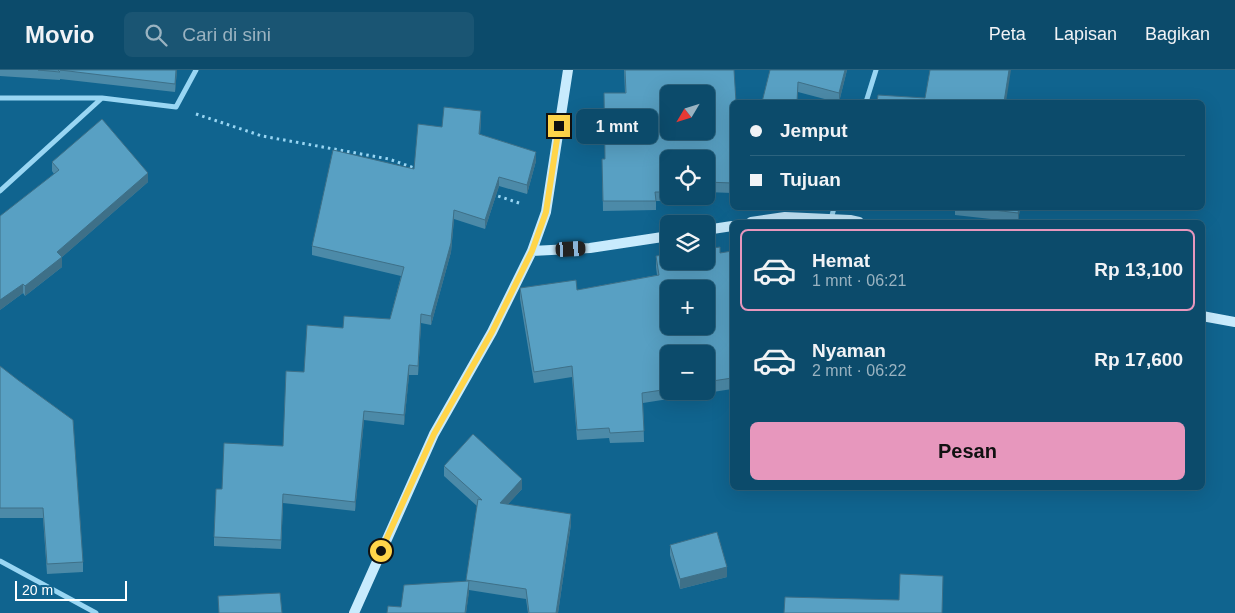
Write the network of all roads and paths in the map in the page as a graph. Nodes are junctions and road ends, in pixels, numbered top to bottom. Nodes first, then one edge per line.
1 (196, 70) edge
2 (568, 70) edge
3 (876, 70) edge
4 (0, 98) edge
5 (102, 98) junction
6 (867, 100) edge
7 (176, 108) junction
8 (422, 171) edge
9 (0, 191) edge
10 (492, 194) edge
11 (833, 210) edge
12 (546, 212) junction
13 (830, 219) junction
14 (765, 220) edge
15 (850, 220) edge
16 (730, 226) edge
17 (715, 229) edge
18 (660, 237) edge
19 (532, 251) junction
20 (1205, 317) edge
21 (1235, 322) edge
22 (0, 561) edge
23 (96, 613) edge
24 (354, 613) edge

1 - 7 street
2 - 12 street
3 - 6 street
4 - 5 street
5 - 7 street
5 - 9 street
7 - 8 path
10 - 12 path
11 - 13 street
12 - 19 street
13 - 14 street
13 - 15 street
16 - 17 street
18 - 19 street
19 - 24 street
20 - 21 street
22 - 23 street

